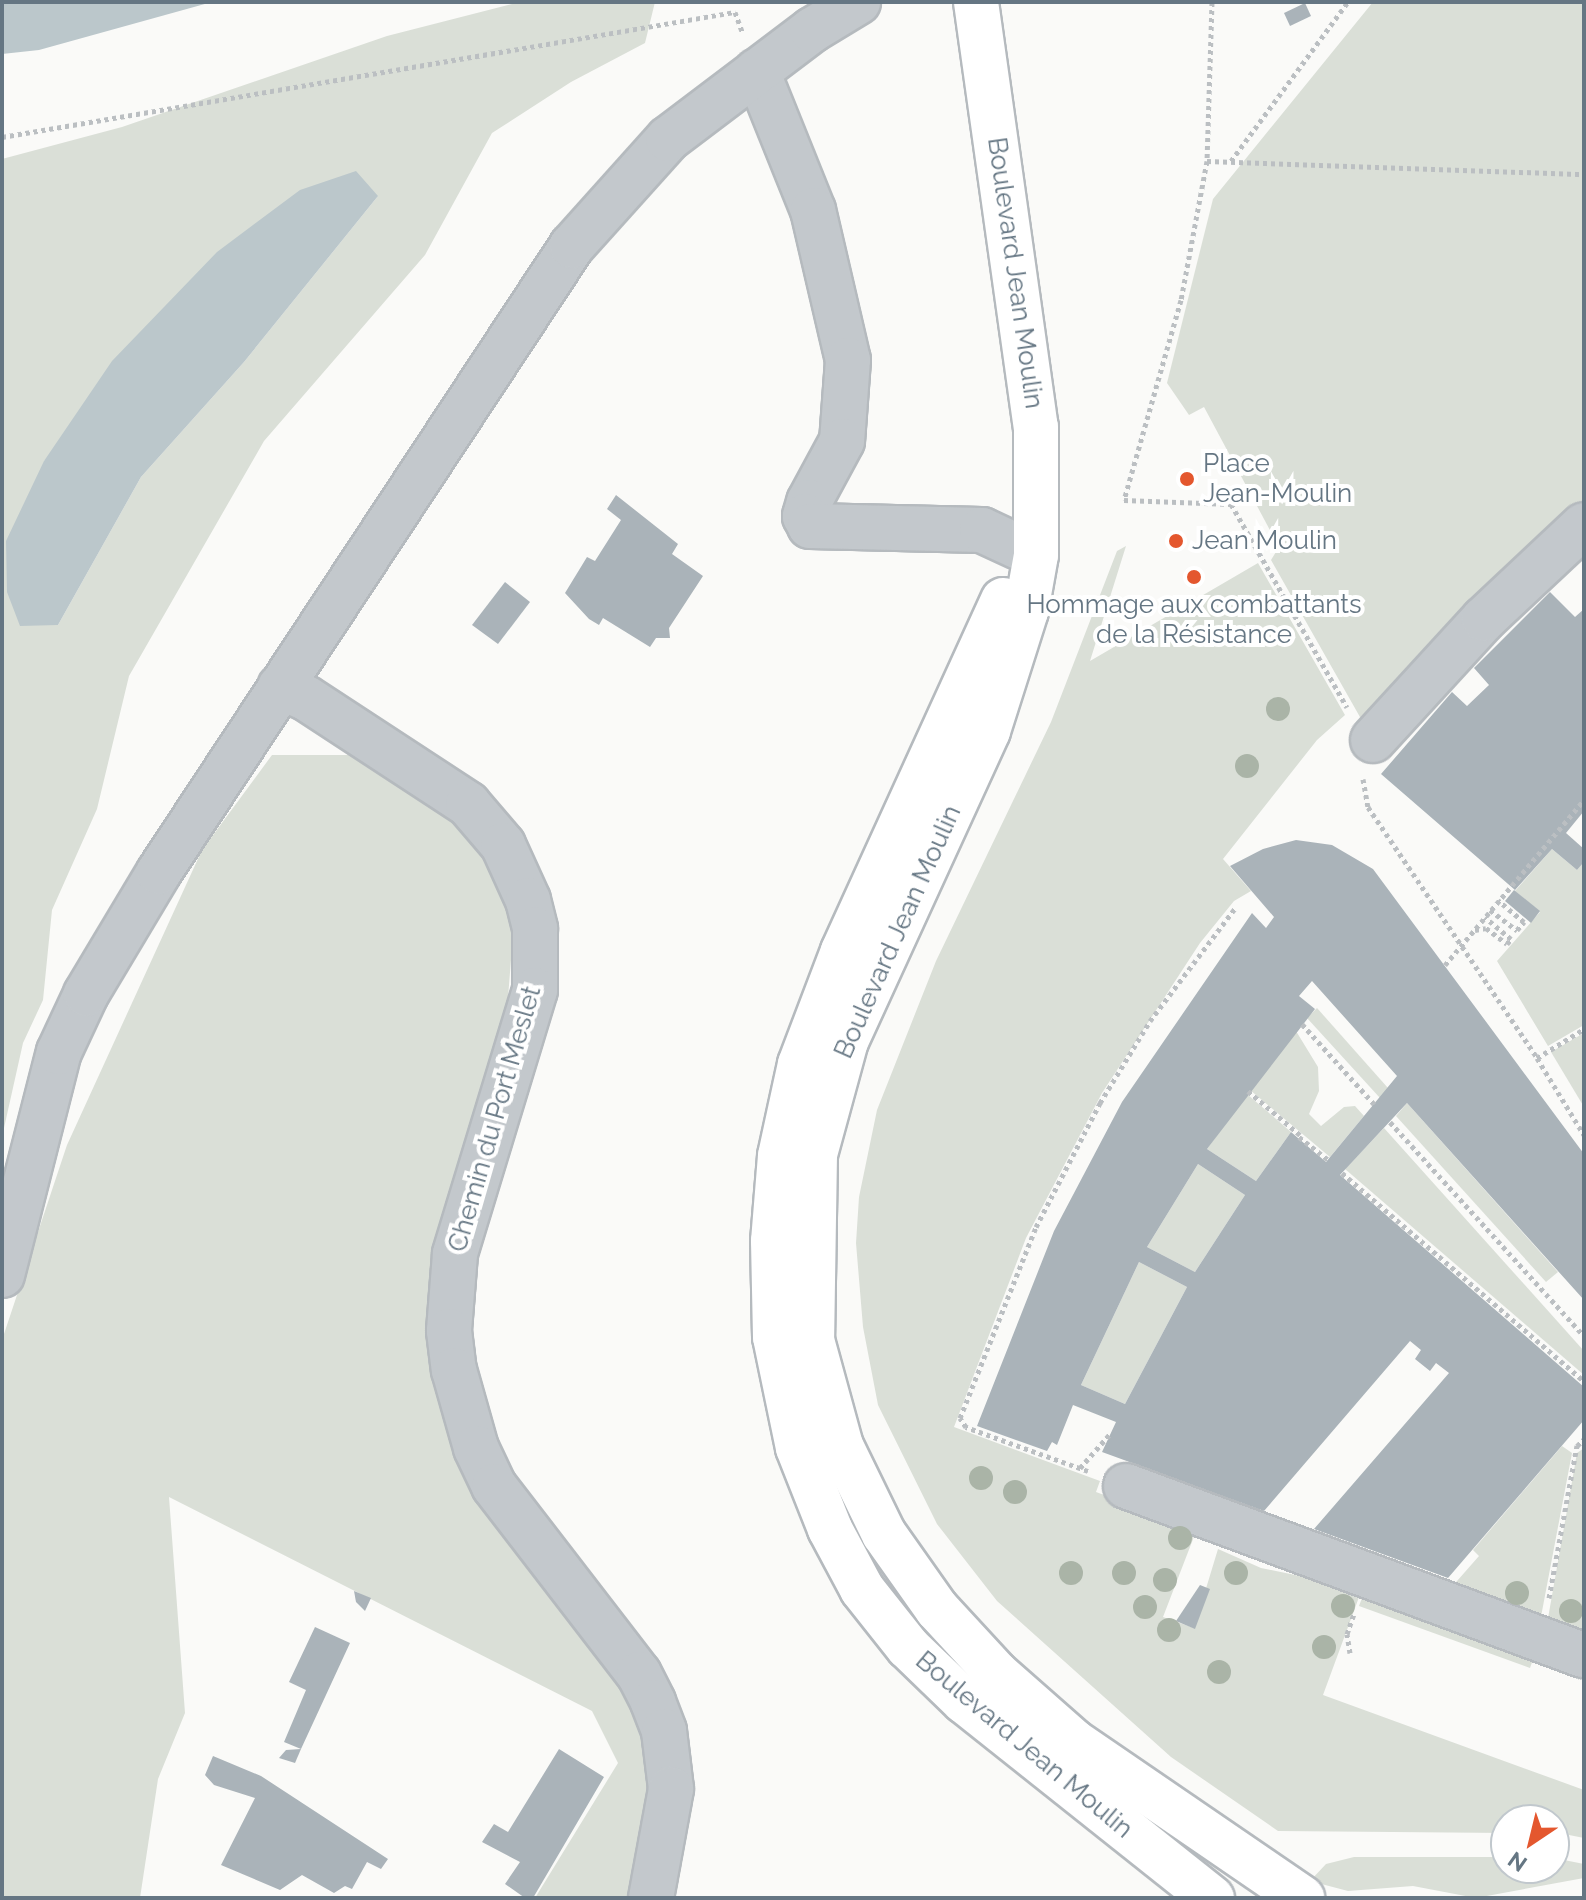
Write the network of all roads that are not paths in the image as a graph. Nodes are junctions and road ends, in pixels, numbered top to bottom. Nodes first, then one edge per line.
1 (858, 2) edge
2 (976, 2) edge
3 (757, 71) junction
4 (1035, 486) junction
5 (1584, 525) edge
6 (1018, 547) junction
7 (280, 687) junction
8 (1361, 739) road end
9 (2, 1275) edge
10 (1126, 1486) road end
11 (1584, 1655) edge
12 (651, 1898) edge
13 (1212, 1898) edge
14 (1302, 1898) edge

1 - 3 street
2 - 4 main road, Boulevard Jean Moulin
3 - 6 street
3 - 7 street
4 - 6 main road, Boulevard Jean Moulin
4 - 14 main road, Boulevard Jean Moulin
5 - 8 street
6 - 13 main road, Boulevard Jean Moulin
7 - 9 street
7 - 12 street, Chemin du Port Meslet
10 - 11 street

